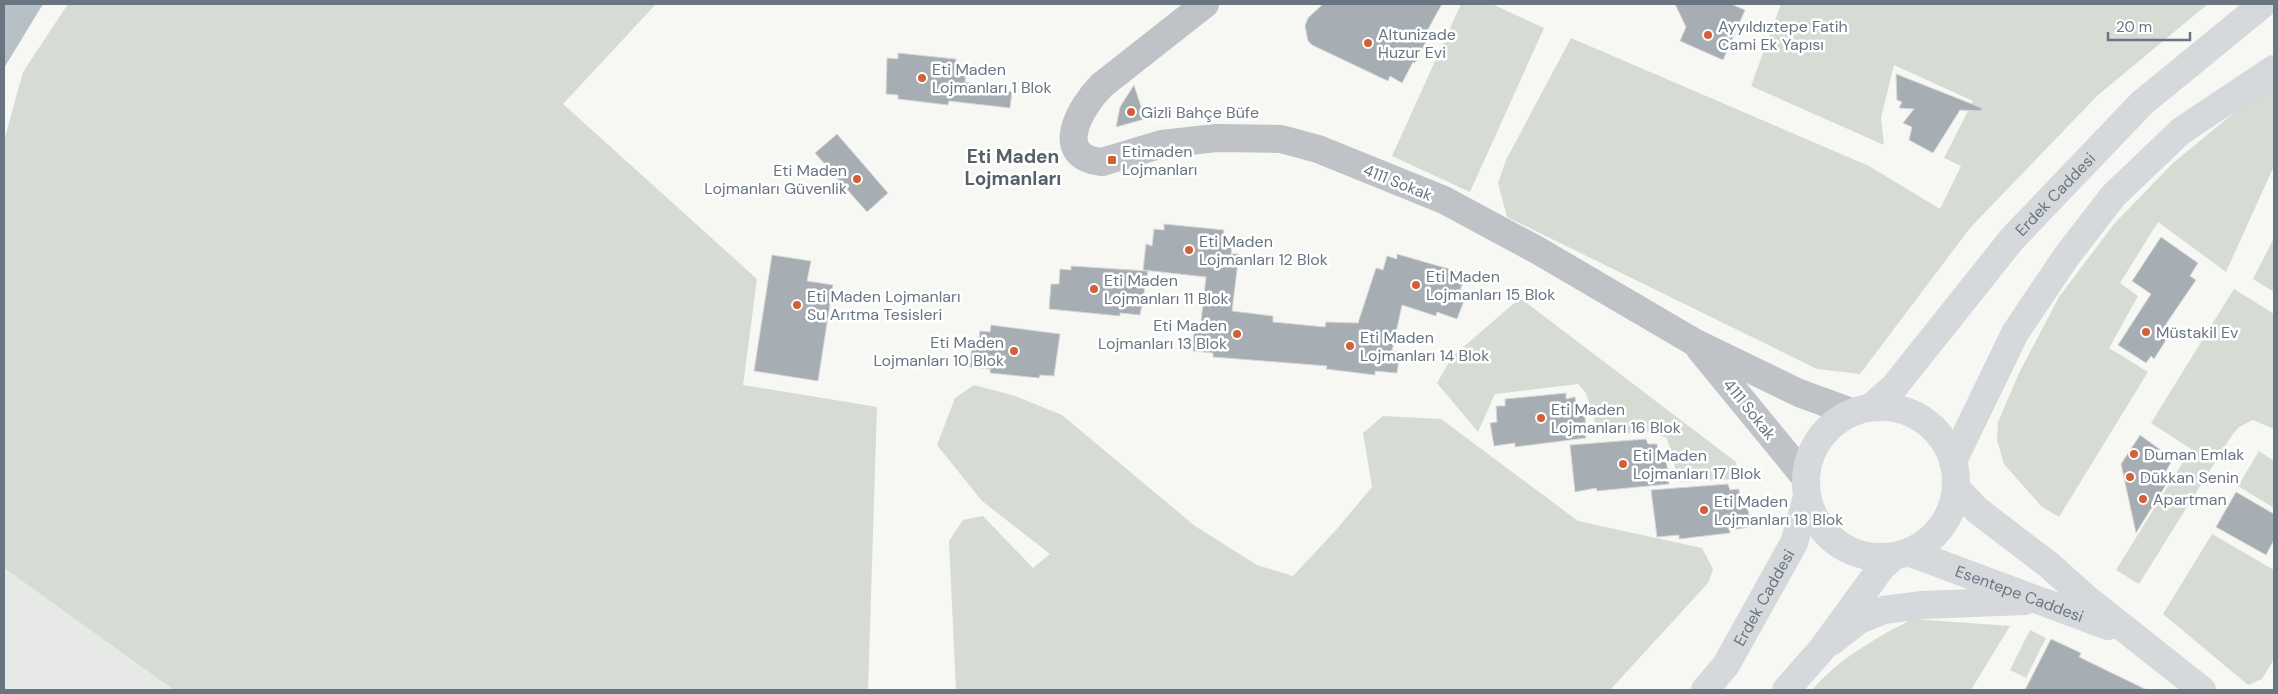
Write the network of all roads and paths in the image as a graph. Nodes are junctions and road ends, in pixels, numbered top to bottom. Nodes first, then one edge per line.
1 (1205, 4) edge
2 (2263, 4) edge
3 (2274, 69) edge
4 (1694, 342) junction
5 (1861, 410) junction
6 (1953, 461) junction
7 (1806, 487) junction
8 (1956, 488) junction
9 (1901, 554) junction
10 (2041, 601) junction
11 (2131, 634) junction
12 (1822, 649) junction
13 (1705, 690) edge
14 (1786, 690) edge
15 (2202, 690) edge

1 - 4 street, 4111 Sokak
2 - 5 main road, Erdek Caddesi
3 - 6 main road
4 - 5 street, 4111 Sokak
4 - 7 street, 4111 Sokak
5 - 6 main road, Esentepe Caddesi
5 - 7 main road
6 - 8 main road, Esentepe Caddesi
7 - 9 main road, Esentepe Caddesi
7 - 13 main road, Erdek Caddesi
8 - 9 main road, Esentepe Caddesi
8 - 11 main road, Esentepe Caddesi
9 - 10 main road, Esentepe Caddesi
9 - 12 main road
10 - 11 main road, Esentepe Caddesi
10 - 12 main road
11 - 15 main road, Esentepe Caddesi
12 - 14 main road

